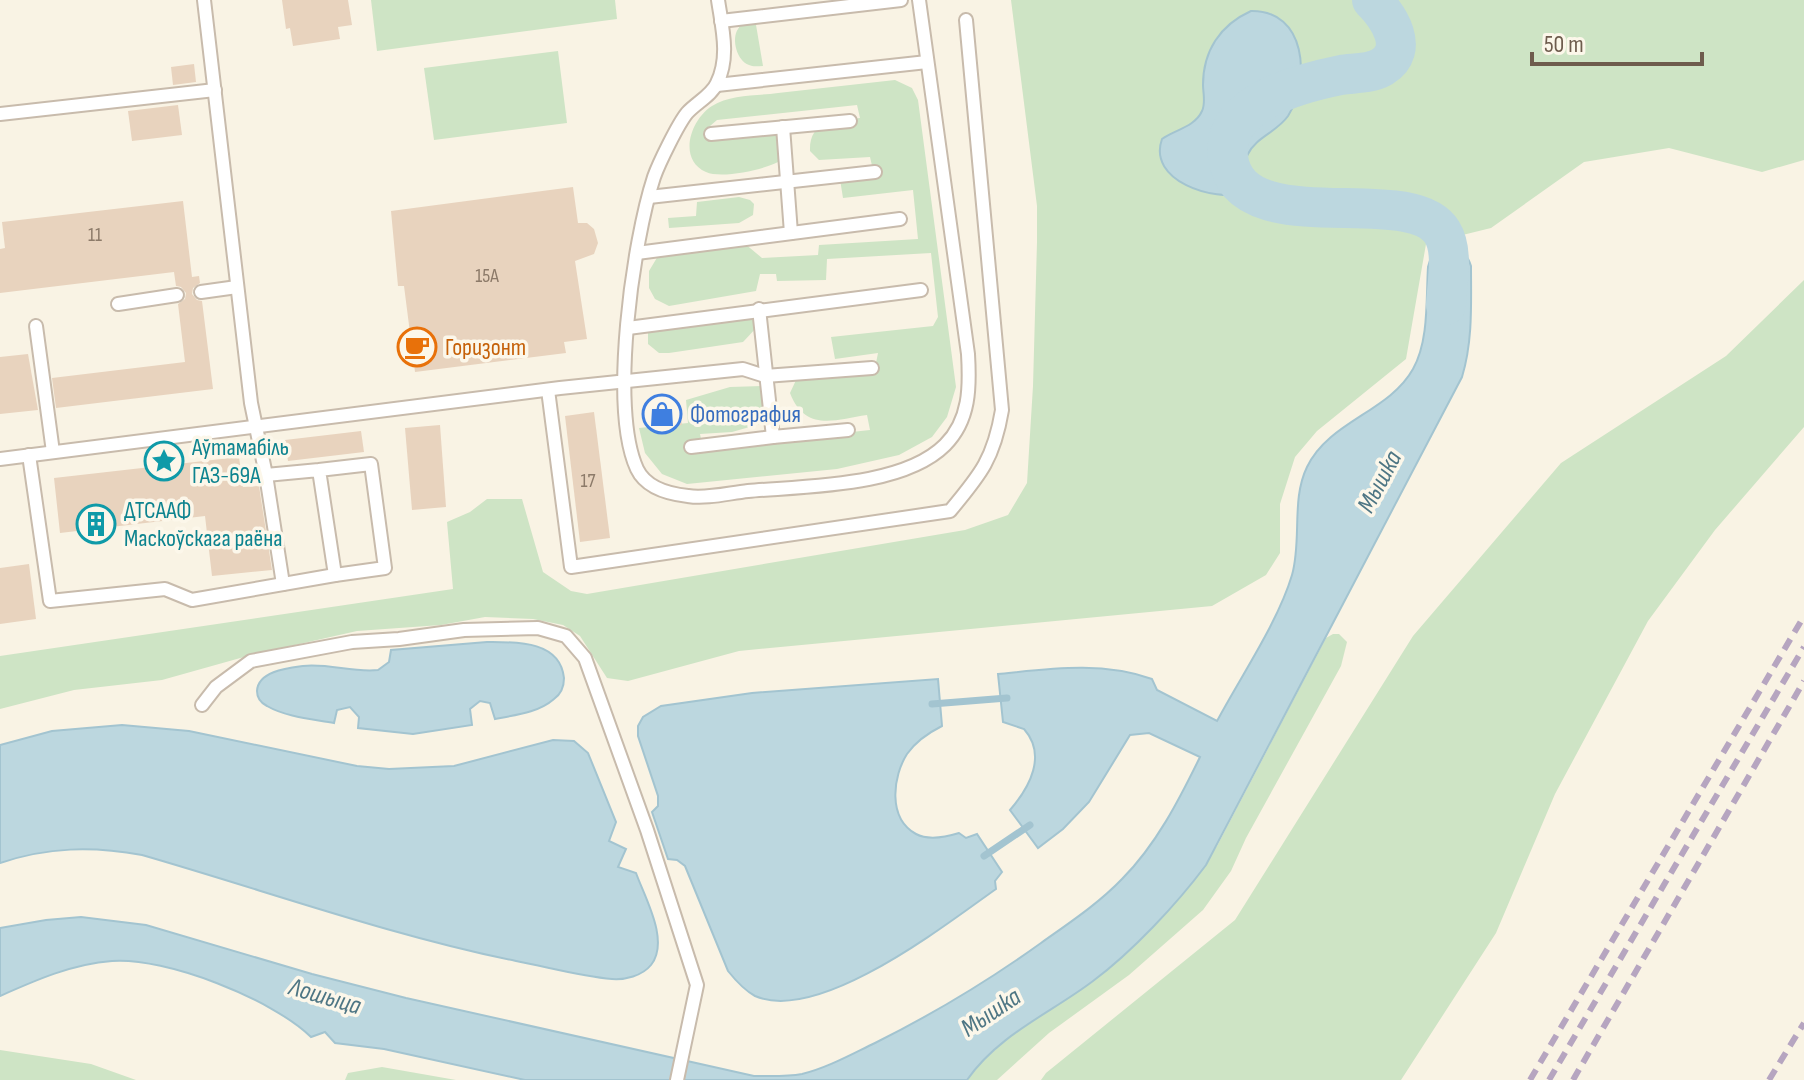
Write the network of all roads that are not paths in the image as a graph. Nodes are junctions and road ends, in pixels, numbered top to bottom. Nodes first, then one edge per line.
1 (204, 0) edge
2 (718, 0) edge
3 (901, 0) edge
4 (919, 0) edge
5 (824, 4) edge
6 (966, 20) dead end
7 (721, 21) junction
8 (927, 62) junction
9 (717, 85) junction
10 (215, 90) junction
11 (0, 114) edge
12 (850, 121) dead end
13 (783, 127) junction
14 (711, 134) dead end
15 (875, 172) dead end
16 (788, 182) junction
17 (649, 197) junction
18 (900, 219) dead end
19 (791, 233) junction
20 (637, 253) junction
21 (237, 287) junction
22 (921, 290) dead end
23 (201, 292) dead end
24 (177, 295) dead end
25 (118, 304) dead end
26 (759, 309) junction
27 (36, 326) dead end
28 (628, 328) junction
29 (872, 368) dead end
30 (765, 376) junction
31 (624, 383) junction
32 (548, 390) junction
33 (255, 427) junction
34 (848, 430) dead end
35 (773, 437) junction
36 (691, 447) dead end
37 (53, 452) junction
38 (29, 455) junction
39 (0, 459) edge
40 (319, 470) junction
41 (266, 475) junction
42 (335, 575) junction
43 (283, 584) junction
44 (202, 705) dead end
45 (677, 1080) edge

1 - 10 lane
2 - 7 lane
3 - 5 lane
4 - 8 lane
5 - 7 lane
6 - 32 lane
7 - 9 lane
8 - 9 lane
8 - 31 lane
9 - 17 lane
10 - 11 lane
10 - 21 lane
12 - 13 lane
13 - 14 lane
13 - 16 lane
15 - 16 lane
16 - 17 lane
16 - 19 lane
17 - 20 lane
18 - 19 lane
19 - 20 lane
20 - 28 lane
21 - 23 lane
21 - 33 lane
22 - 26 lane
24 - 25 lane
26 - 28 lane
26 - 30 lane
27 - 37 lane
28 - 31 lane
29 - 30 lane
30 - 31 lane
30 - 35 lane
31 - 32 lane
32 - 33 lane
33 - 37 lane
33 - 41 lane
34 - 35 lane
35 - 36 lane
37 - 38 lane
38 - 39 lane
38 - 43 lane
40 - 41 lane
40 - 42 lane
40 - 42 lane
41 - 43 lane
42 - 43 lane
44 - 45 lane

